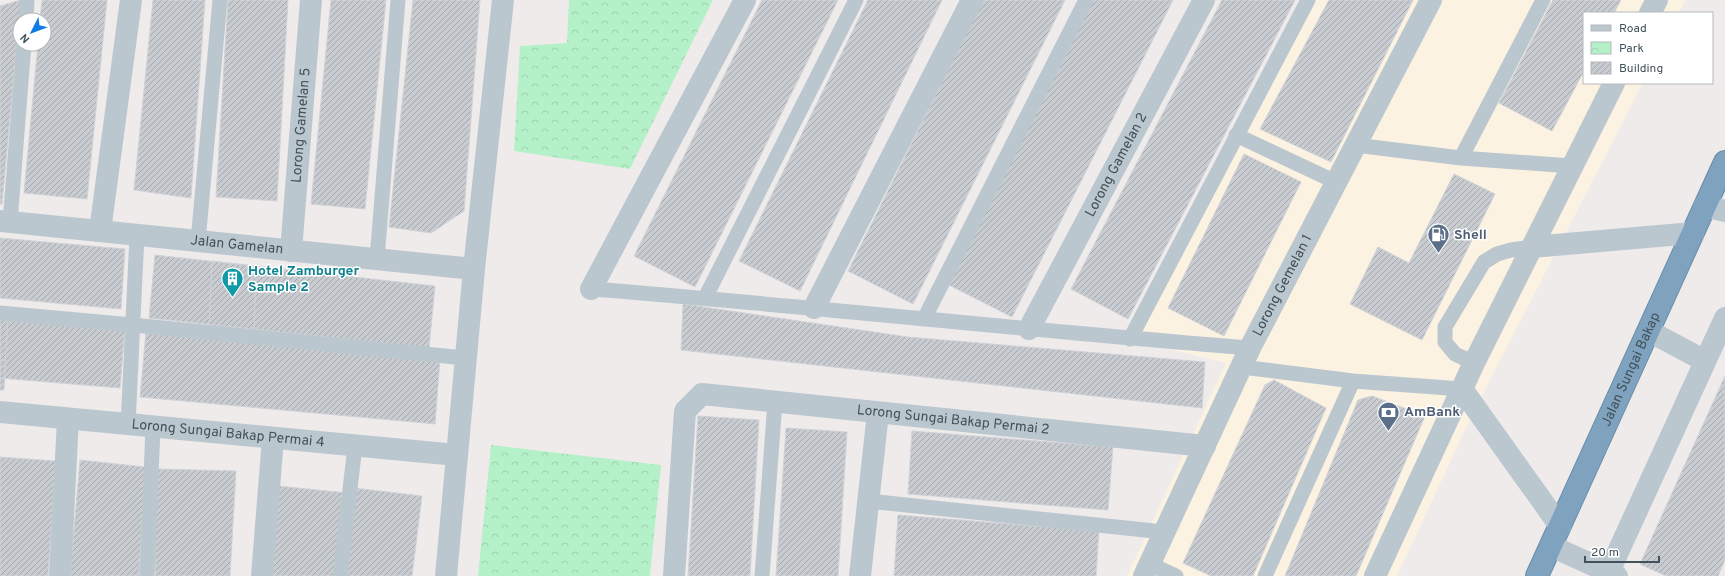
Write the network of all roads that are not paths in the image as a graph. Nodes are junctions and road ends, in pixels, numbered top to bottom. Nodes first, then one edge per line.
1 (28, 0) edge
2 (131, 0) edge
3 (220, 0) edge
4 (311, 0) edge
5 (398, 0) edge
6 (503, 0) edge
7 (745, 0) edge
8 (856, 0) edge
9 (972, 0) edge
10 (1086, 0) edge
11 (1204, 0) edge
12 (1308, 0) edge
13 (1431, 0) edge
14 (1543, 0) edge
15 (1657, 0) edge
16 (27, 12) edge
17 (1651, 12) edge
18 (23, 52) edge
19 (1613, 84) edge
20 (1236, 135) junction
21 (1355, 145) junction
22 (1461, 158) junction
23 (1725, 162) edge
24 (1572, 166) junction
25 (1336, 182) junction
26 (1715, 208) edge
27 (5, 222) edge
28 (100, 231) junction
29 (1693, 233) junction
30 (137, 235) junction
31 (198, 241) junction
32 (1532, 247) junction
33 (291, 251) junction
34 (377, 259) junction
35 (474, 269) junction
36 (591, 289) joint
37 (705, 298) junction
38 (814, 308) junction
39 (0, 313) edge
40 (1725, 318) edge
41 (924, 319) junction
42 (133, 324) junction
43 (1029, 329) junction
44 (1648, 331) junction
45 (1130, 339) junction
46 (1246, 357) junction
47 (465, 358) junction
48 (1705, 361) junction
49 (1474, 363) junction
50 (1353, 381) junction
51 (1462, 389) junction
52 (775, 402) junction
53 (0, 412) edge
54 (878, 413) junction
55 (68, 419) junction
56 (128, 424) junction
57 (153, 427) junction
58 (273, 438) junction
59 (354, 446) junction
60 (1205, 446) junction
61 (457, 456) junction
62 (868, 501) junction
63 (1560, 526) junction
64 (1164, 532) junction
65 (1550, 546) junction
66 (1147, 570) edge
67 (1611, 575) edge
68 (60, 576) edge
69 (147, 576) edge
70 (262, 576) edge
71 (340, 576) edge
72 (446, 576) edge
73 (674, 576) edge
74 (762, 576) edge
75 (860, 576) edge
76 (1176, 576) edge
77 (1265, 576) edge
78 (1375, 576) edge
79 (1537, 576) edge

1 - 16 lane
2 - 28 street
3 - 31 lane
4 - 33 street, Lorong Gamelan 5
5 - 34 lane
6 - 35 street
7 - 36 street
8 - 37 lane
9 - 38 street
10 - 41 lane
11 - 43 street, Lorong Gamelan 2
12 - 20 lane
13 - 21 street, Lorong Gemelan 1
14 - 22 lane
15 - 17 street
18 - 27 lane
19 - 24 street
20 - 25 lane
20 - 45 lane
21 - 22 lane
21 - 25 street, Lorong Gemelan 1
22 - 24 lane
23 - 26 highway, Jalan Sungai Bakap
24 - 32 street
25 - 46 street, Lorong Gemelan 1
26 - 29 highway, Jalan Sungai Bakap
27 - 28 street, Jalan Gamelan
28 - 30 street, Jalan Gamelan
29 - 32 street
29 - 44 highway, Jalan Sungai Bakap
30 - 31 street, Jalan Gamelan
30 - 42 lane
31 - 33 street, Jalan Gamelan
32 - 49 street
32 - 49 lane
33 - 34 street, Jalan Gamelan
34 - 35 street, Jalan Gamelan
35 - 47 street
36 - 37 lane
37 - 38 lane
38 - 41 lane
39 - 42 lane
40 - 48 street
41 - 43 lane
42 - 47 lane
42 - 56 lane
43 - 45 lane
44 - 48 street
44 - 63 highway, Jalan Sungai Bakap
45 - 46 lane
46 - 50 lane
46 - 60 street, Lorong Gemelan 1
47 - 61 street
48 - 67 street
49 - 51 street
50 - 51 lane
50 - 77 lane
51 - 63 street
51 - 78 street
52 - 54 street, Lorong Sungai Bakap Permai 2
52 - 73 street, Lorong Sungai Bakap Permai 2
52 - 74 lane
53 - 55 street, Lorong Sungai Bakap Permai 4
54 - 60 street, Lorong Sungai Bakap Permai 2
54 - 62 street
55 - 56 street, Lorong Sungai Bakap Permai 4
55 - 68 street
56 - 57 street, Lorong Sungai Bakap Permai 4
57 - 58 street, Lorong Sungai Bakap Permai 4
57 - 69 lane
58 - 59 street, Lorong Sungai Bakap Permai 4
58 - 70 street
59 - 61 street, Lorong Sungai Bakap Permai 4
59 - 71 lane
60 - 64 street, Lorong Gemelan 1
61 - 72 street
62 - 64 lane
62 - 75 street
63 - 65 highway, Jalan Sungai Bakap
64 - 66 street, Lorong Gemelan 1
65 - 67 street
65 - 79 highway, Jalan Sungai Bakap
66 - 76 lane

